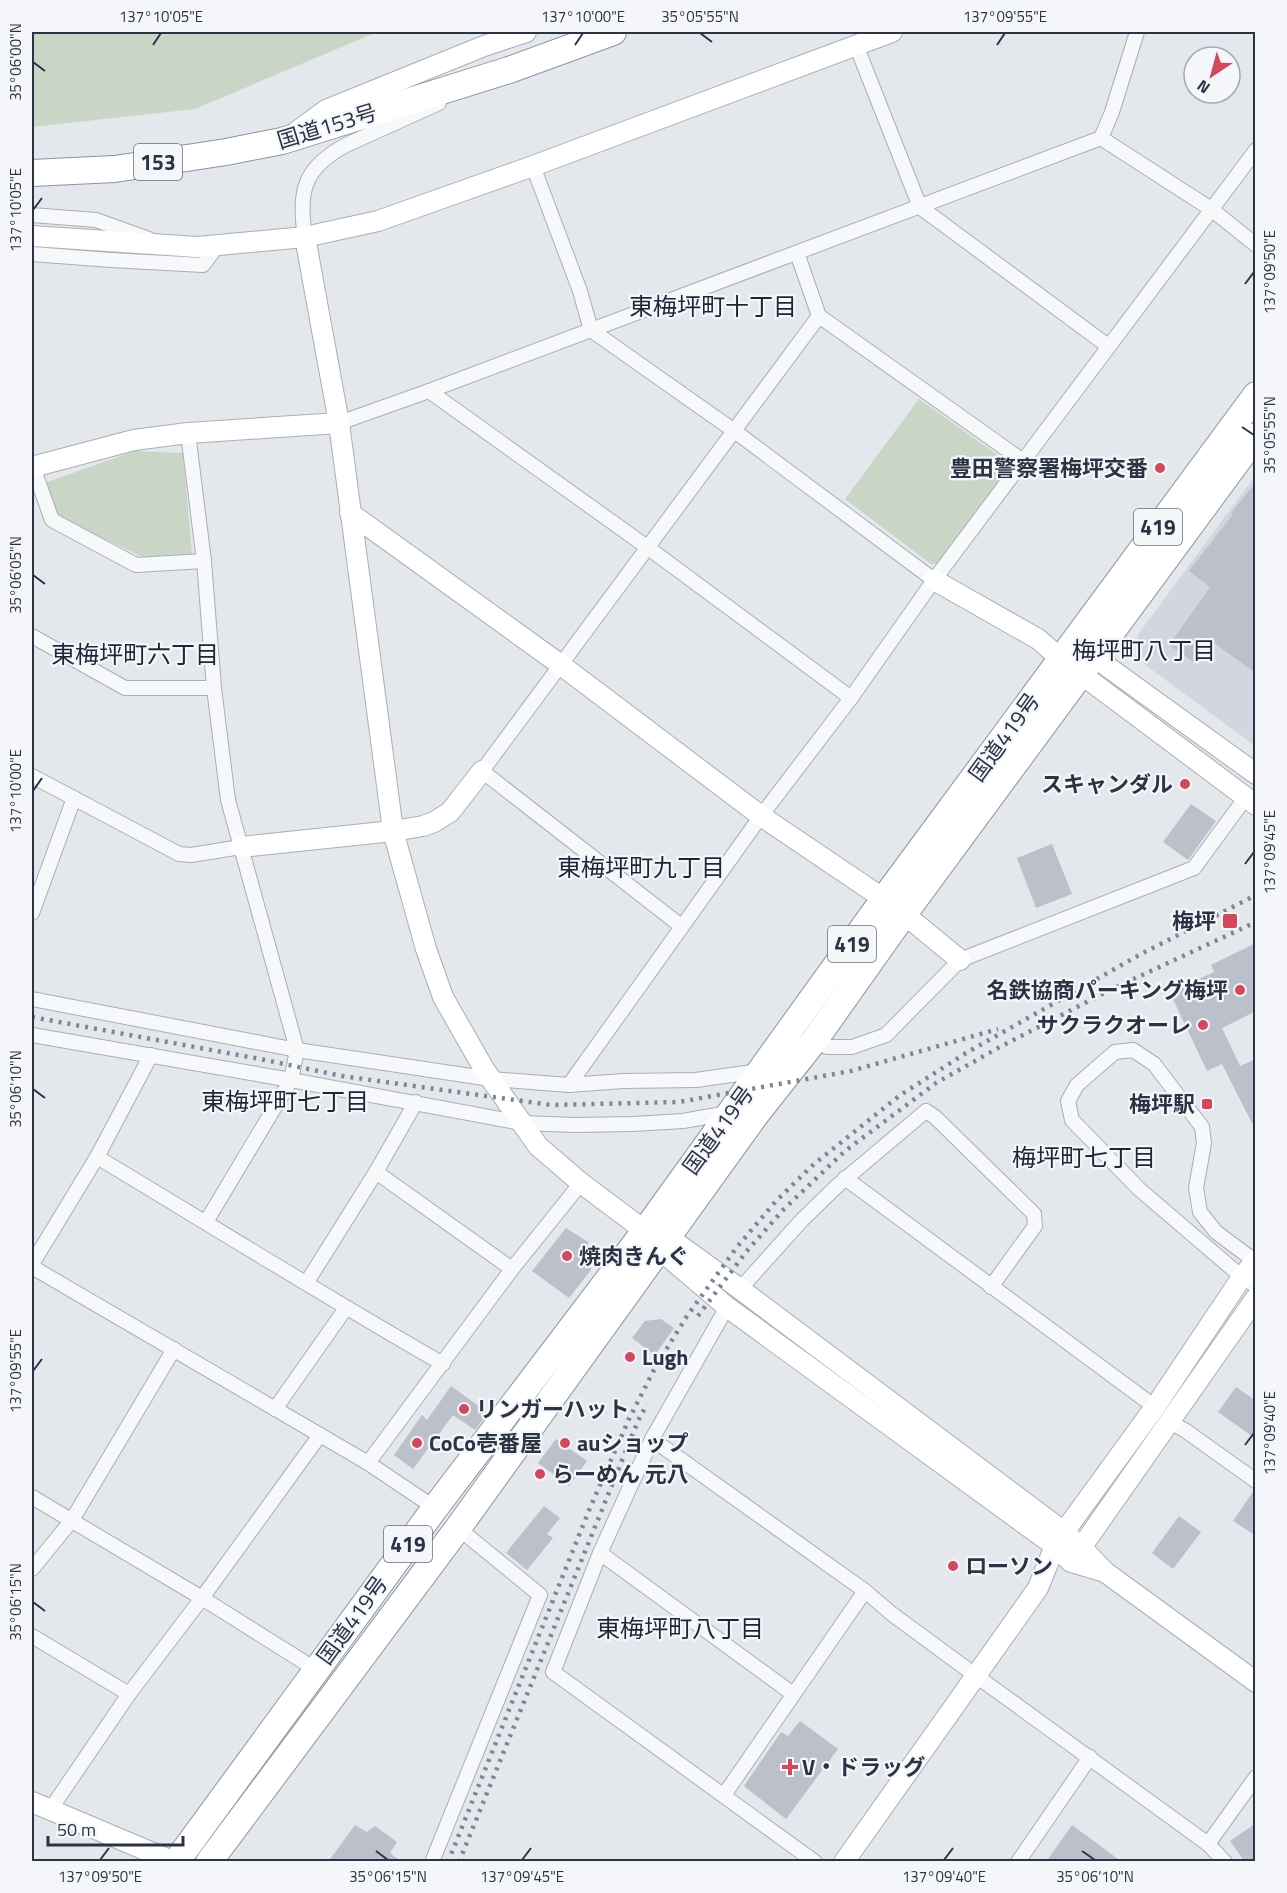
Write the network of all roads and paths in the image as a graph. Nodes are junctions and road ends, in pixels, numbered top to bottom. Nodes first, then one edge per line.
1 (526, 32) edge
2 (613, 32) edge
3 (892, 32) edge
4 (1137, 32) edge
5 (856, 45) junction
6 (509, 70) junction
7 (1101, 138) junction
8 (282, 141) junction
9 (1256, 150) edge
10 (532, 166) junction
11 (32, 173) edge
12 (920, 207) junction
13 (1211, 209) junction
14 (32, 215) edge
15 (32, 236) edge
16 (304, 237) junction
17 (166, 245) junction
18 (218, 245) junction
19 (1256, 245) edge
20 (797, 253) junction
21 (32, 254) edge
22 (819, 316) junction
23 (591, 330) junction
24 (1108, 346) junction
25 (429, 391) junction
26 (1256, 395) edge
27 (339, 423) junction
28 (733, 430) junction
29 (188, 433) junction
30 (1256, 436) edge
31 (1023, 461) junction
32 (32, 467) edge
33 (350, 513) junction
34 (647, 547) junction
35 (204, 561) junction
36 (934, 580) junction
37 (32, 636) edge
38 (1077, 658) junction
39 (561, 665) junction
40 (214, 688) junction
41 (851, 698) junction
42 (482, 771) junction
43 (1256, 774) edge
44 (32, 776) edge
45 (74, 798) junction
46 (1251, 801) edge
47 (760, 816) junction
48 (393, 831) junction
49 (241, 847) junction
50 (894, 906) junction
51 (32, 913) edge
52 (681, 926) junction
53 (960, 960) junction
54 (32, 999) edge
55 (32, 1035) edge
56 (814, 1041) junction
57 (297, 1050) junction
58 (150, 1055) junction
59 (762, 1070) junction
60 (491, 1079) junction
61 (291, 1080) junction
62 (569, 1085) junction
63 (416, 1102) junction
64 (728, 1113) junction
65 (521, 1123) junction
66 (97, 1157) junction
67 (376, 1172) junction
68 (845, 1178) junction
69 (581, 1183) junction
70 (206, 1222) junction
71 (657, 1239) junction
72 (32, 1265) edge
73 (512, 1269) junction
74 (1253, 1269) edge
75 (307, 1282) junction
76 (991, 1287) junction
77 (740, 1289) junction
78 (1256, 1298) edge
79 (727, 1307) junction
80 (346, 1308) junction
81 (174, 1348) junction
82 (443, 1364) junction
83 (1155, 1407) junction
84 (275, 1409) junction
85 (1170, 1422) junction
86 (320, 1435) junction
87 (652, 1439) junction
88 (368, 1462) junction
89 (1256, 1481) edge
90 (32, 1497) edge
91 (435, 1508) junction
92 (72, 1520) junction
93 (458, 1528) junction
94 (1060, 1539) junction
95 (600, 1553) junction
96 (1076, 1554) junction
97 (32, 1569) edge
98 (1038, 1588) junction
99 (866, 1591) junction
100 (202, 1598) junction
101 (32, 1636) edge
102 (315, 1670) junction
103 (975, 1675) junction
104 (1256, 1682) edge
105 (129, 1694) junction
106 (793, 1694) junction
107 (1090, 1757) junction
108 (1256, 1777) edge
109 (724, 1795) junction
110 (32, 1802) edge
111 (50, 1810) junction
112 (1208, 1844) junction
113 (1022, 1860) edge
114 (175, 1862) edge
115 (209, 1862) edge
116 (432, 1862) edge
117 (815, 1862) edge
118 (844, 1862) edge
119 (1225, 1862) edge

1 - 8 street
2 - 6 highway, 国道153号 / 153
3 - 5 street
4 - 7 street
5 - 10 street
5 - 12 street
6 - 8 highway, 国道153号 / 153
6 - 16 street
7 - 12 street
7 - 13 street
8 - 11 highway, 国道153号 / 153
9 - 13 street
10 - 16 street
10 - 23 street
12 - 20 street
12 - 24 street
13 - 19 street
13 - 24 street
14 - 17 street
15 - 17 street
16 - 18 street
16 - 27 street
17 - 18 street
18 - 21 street
20 - 22 street
20 - 23 street
22 - 28 street
22 - 31 street
23 - 25 street
23 - 28 street
24 - 31 street
25 - 27 street
25 - 34 street
26 - 38 highway, 国道419号 / 419
27 - 29 street
27 - 33 street
28 - 34 street
28 - 36 street
29 - 32 street
29 - 35 street
30 - 38 highway, 国道419号 / 419
31 - 36 street
32 - 35 street
33 - 39 street
33 - 48 street
34 - 39 street
34 - 41 street
35 - 40 street
36 - 38 street
36 - 41 street
37 - 40 street
38 - 43 street
38 - 46 street
38 - 50 highway, 国道419号 / 419
39 - 42 street
39 - 47 street
40 - 49 street
41 - 47 street
42 - 48 street
42 - 52 street
44 - 45 street
45 - 49 street
45 - 51 street
46 - 53 street
47 - 50 street
47 - 52 street
48 - 49 street
48 - 60 street
49 - 57 street
50 - 53 street
50 - 56 highway, 国道419号 / 419
50 - 59 highway, 国道419号 / 419
52 - 62 street
53 - 56 street
54 - 57 street
55 - 58 street
56 - 71 highway, 国道419号 / 419
57 - 60 street
57 - 61 street
58 - 61 street
58 - 66 street
59 - 62 street
59 - 64 highway, 国道419号 / 419
60 - 62 street
60 - 65 street
61 - 63 street
61 - 70 street
63 - 65 street
63 - 67 street
64 - 65 street
64 - 71 highway, 国道419号 / 419
65 - 69 street
66 - 70 street
66 - 72 street
67 - 73 street
67 - 75 street
68 - 76 street
68 - 76 street
68 - 77 street
69 - 71 street
69 - 73 street
70 - 75 street
71 - 77 street
71 - 79 street
71 - 91 highway, 国道419号 / 419
71 - 93 highway, 国道419号 / 419
72 - 81 street
73 - 82 street
74 - 74 street
74 - 83 street
75 - 80 street
76 - 83 street
77 - 94 street
78 - 85 street
79 - 87 street
79 - 94 street
80 - 82 street
80 - 84 street
81 - 84 street
81 - 92 street
82 - 88 street
83 - 94 street
84 - 86 street
85 - 89 street
85 - 96 street
86 - 88 street
86 - 100 street
87 - 95 street
87 - 99 street
88 - 91 street
90 - 92 street
91 - 102 highway, 国道419号 / 419
92 - 97 street
92 - 100 street
93 - 115 highway, 国道419号 / 419
93 - 116 street
94 - 96 street
94 - 98 street
95 - 106 street
95 - 109 street
96 - 98 street
96 - 104 street
98 - 103 street
99 - 103 street
99 - 106 street
100 - 102 street
100 - 105 street
101 - 105 street
102 - 114 highway, 国道419号 / 419
103 - 107 street
103 - 118 street
105 - 111 street
106 - 109 street
107 - 112 street
107 - 113 street
108 - 112 street
109 - 117 street
110 - 111 street
111 - 114 street
112 - 119 street

